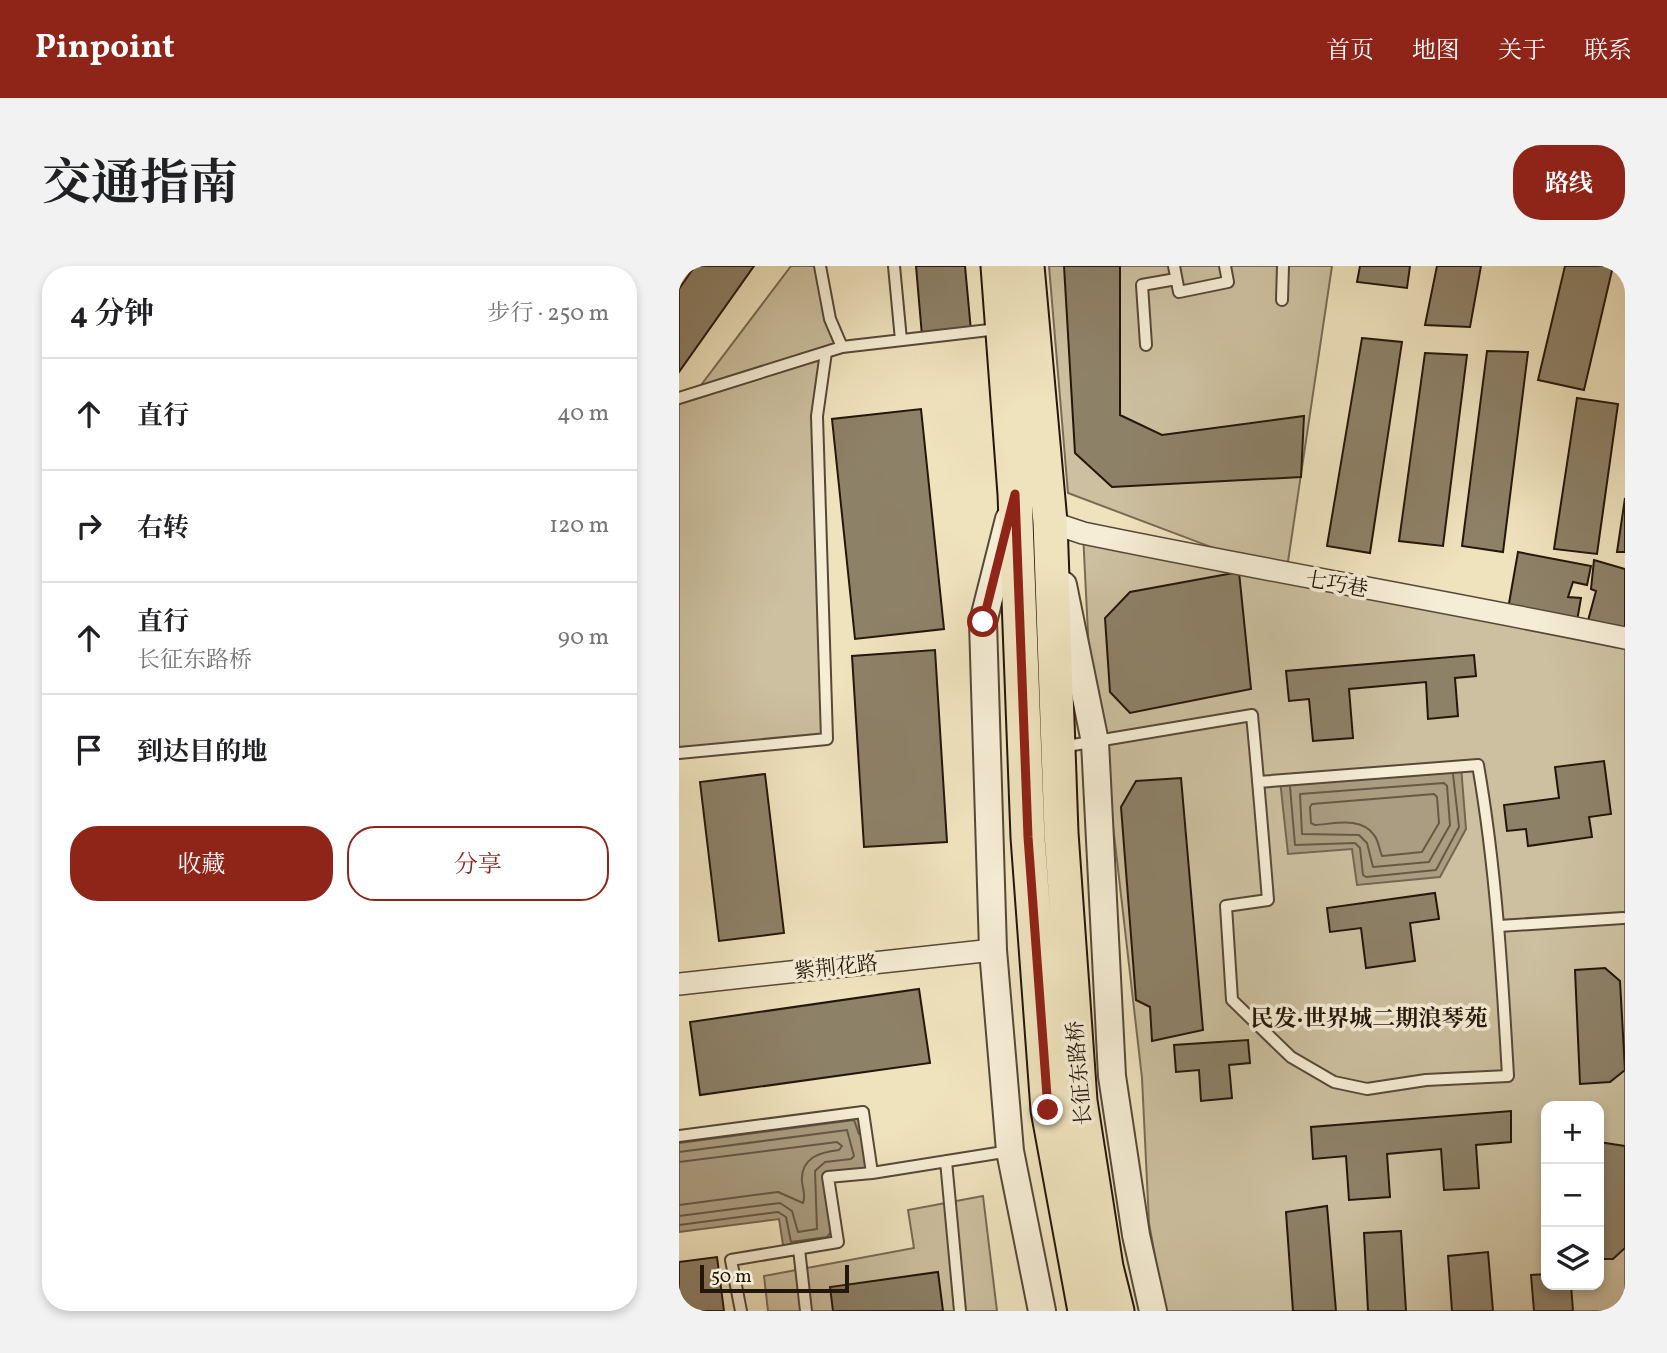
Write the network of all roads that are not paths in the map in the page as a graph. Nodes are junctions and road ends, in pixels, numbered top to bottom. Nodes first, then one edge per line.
1 (820, 266) edge
2 (894, 266) edge
3 (998, 266) edge
4 (1027, 266) edge
5 (1174, 266) edge
6 (1225, 266) edge
7 (1283, 266) edge
8 (1176, 279) junction
9 (1282, 300) dead end
10 (1018, 327) junction
11 (901, 340) junction
12 (1146, 345) dead end
13 (842, 347) junction
14 (826, 352) junction
15 (679, 398) edge
16 (1015, 494) junction
17 (1050, 522) junction
18 (1625, 638) edge
19 (1095, 742) junction
20 (1058, 748) junction
21 (679, 753) edge
22 (1258, 782) junction
23 (1623, 918) dead end
24 (1499, 926) junction
25 (993, 950) junction
26 (679, 984) edge
27 (679, 1136) edge
28 (1010, 1151) junction
29 (946, 1161) junction
30 (872, 1173) junction
31 (799, 1249) junction
32 (741, 1311) edge
33 (806, 1311) edge
34 (960, 1311) edge
35 (1042, 1311) edge
36 (1085, 1311) edge
37 (1117, 1311) edge
38 (1153, 1311) edge

1 - 13 lane
2 - 11 lane
3 - 10 main road
4 - 10 main road
5 - 8 lane
6 - 8 lane
7 - 9 lane
8 - 12 lane
10 - 11 lane
10 - 16 main road, 长征东路桥
10 - 17 main road, 长征东路桥
11 - 13 lane
13 - 14 lane
14 - 15 lane
14 - 21 lane
16 - 25 street
16 - 36 main road, 长征东路桥
17 - 18 street, 七巧巷
17 - 19 street
17 - 20 main road, 长征东路桥
19 - 20 lane
19 - 22 lane
19 - 38 street
20 - 37 main road, 长征东路桥
22 - 24 lane
22 - 24 lane
23 - 24 lane
25 - 26 street, 紫荆花路
25 - 28 street
27 - 30 lane
28 - 29 lane
28 - 35 street
29 - 30 lane
29 - 34 lane
30 - 31 lane
31 - 32 lane
31 - 33 lane

